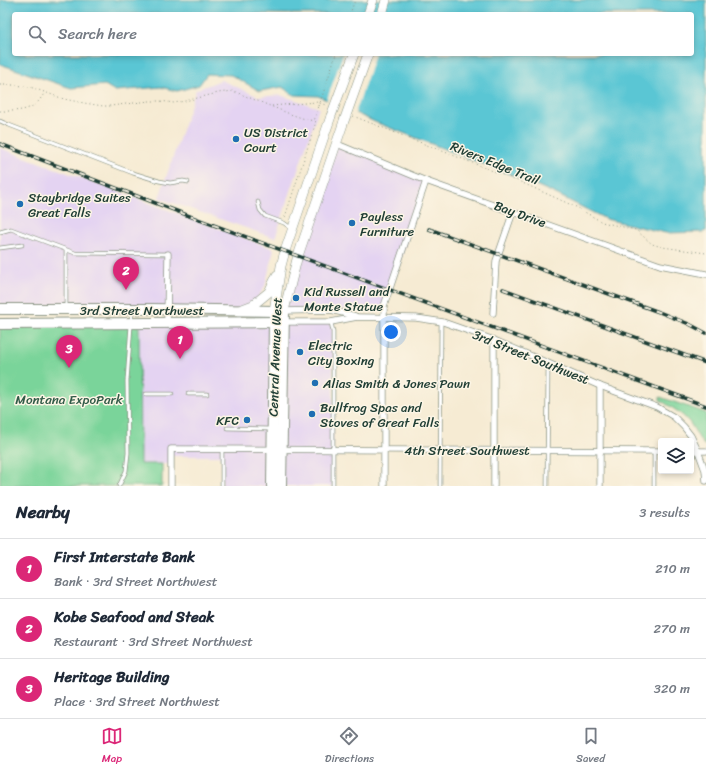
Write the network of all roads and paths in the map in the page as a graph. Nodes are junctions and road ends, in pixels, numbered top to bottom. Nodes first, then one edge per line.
1 (355, 0) edge
2 (373, 0) edge
3 (386, 0) edge
4 (351, 12) edge
5 (369, 12) edge
6 (383, 12) edge
7 (335, 56) edge
8 (353, 56) edge
9 (367, 56) edge
10 (0, 85) edge
11 (45, 92) junction
12 (272, 106) junction
13 (329, 106) dead end
14 (0, 111) edge
15 (347, 118) junction
16 (0, 121) edge
17 (314, 121) junction
18 (337, 144) junction
19 (426, 181) junction
20 (188, 182) dead end
21 (258, 202) dead end
22 (513, 212) junction
23 (284, 223) junction
24 (292, 229) junction
25 (0, 232) edge
26 (22, 245) dead end
27 (0, 248) edge
28 (66, 250) junction
29 (706, 253) edge
30 (168, 254) joint
31 (281, 266) junction
32 (706, 274) edge
33 (0, 309) edge
34 (66, 309) junction
35 (133, 309) junction
36 (167, 309) junction
37 (238, 310) junction
38 (279, 311) junction
39 (493, 313) dead end
40 (358, 316) junction
41 (384, 317) junction
42 (331, 322) junction
43 (441, 322) junction
44 (278, 323) junction
45 (0, 324) edge
46 (131, 324) junction
47 (167, 324) junction
48 (494, 340) junction
49 (548, 363) junction
50 (600, 386) junction
51 (146, 394) dead end
52 (172, 394) dead end
53 (188, 394) dead end
54 (207, 394) dead end
55 (227, 428) dead end
56 (272, 429) junction
57 (222, 449) junction
58 (277, 450) junction
59 (333, 450) junction
60 (384, 450) junction
61 (439, 450) junction
62 (494, 450) junction
63 (548, 450) junction
64 (600, 451) junction
65 (654, 451) junction
66 (658, 451) edge
67 (694, 451) edge
68 (698, 451) junction
69 (706, 451) edge
70 (706, 481) edge
71 (119, 486) edge
72 (171, 486) edge
73 (222, 486) edge
74 (272, 486) edge
75 (281, 486) edge
76 (332, 486) edge
77 (384, 486) edge
78 (440, 486) edge
79 (494, 486) edge
80 (547, 486) edge
81 (600, 486) edge
82 (654, 486) edge

1 - 4 path
2 - 5 main road
3 - 6 main road
7 - 17 path, bridge
8 - 24 main road, Central Avenue West, bridge
9 - 15 main road, Central Avenue West, bridge
10 - 11 path
11 - 12 path
11 - 14 path
12 - 13 path
12 - 17 path
15 - 18 main road, Central Avenue West
15 - 29 path, Rivers Edge Trail
16 - 20 lane
17 - 23 path
18 - 19 street, Bay Drive
18 - 38 main road, Central Avenue West
19 - 22 street, Bay Drive
19 - 41 street
21 - 23 lane
22 - 32 street, Bay Drive
22 - 39 street
23 - 24 lane
24 - 31 main road, Central Avenue West
25 - 28 lane
26 - 27 lane
28 - 30 lane
28 - 34 lane
30 - 36 street
31 - 37 main road
31 - 38 main road, Central Avenue West
33 - 34 highway, 3rd Street Northwest
34 - 35 highway, 3rd Street Northwest
35 - 36 highway, 3rd Street Northwest
35 - 46 lane
36 - 37 highway, 3rd Street Northwest
36 - 47 street
37 - 38 highway, 3rd Street Northwest
38 - 40 street, 3rd Street Southwest
38 - 44 highway, Central Avenue West
40 - 41 street, 3rd Street Southwest
40 - 42 street, 3rd Street Southwest
41 - 43 street, 3rd Street Southwest
41 - 60 street
42 - 44 street, 3rd Street Southwest
42 - 59 lane
43 - 48 street, 3rd Street Southwest
43 - 61 lane
44 - 47 highway, 3rd Street Northwest
44 - 56 highway, Central Avenue West
44 - 58 highway, Central Avenue West
45 - 46 highway, 3rd Street Northwest
46 - 47 highway, 3rd Street Northwest
46 - 71 lane
48 - 49 street, 3rd Street Southwest
48 - 62 street
49 - 50 street, 3rd Street Southwest
49 - 63 lane
50 - 64 street
50 - 68 street, 3rd Street Southwest
51 - 52 lane
53 - 54 lane
55 - 56 lane
56 - 58 highway, Central Avenue West
57 - 58 street, 4th Street Southwest
57 - 72 street, 4th Street Southwest
57 - 73 lane
58 - 59 street, 4th Street Southwest
58 - 74 highway, Central Avenue West
58 - 75 highway, Central Avenue West
59 - 60 street, 4th Street Southwest
59 - 76 lane
60 - 61 street, 4th Street Southwest
60 - 77 street
61 - 62 street, 4th Street Southwest
61 - 78 lane
62 - 63 street, 4th Street Southwest
62 - 79 street
63 - 64 street, 4th Street Southwest
63 - 80 lane
64 - 65 street, 4th Street Southwest
64 - 81 street
65 - 66 street, 4th Street Southwest
65 - 82 lane
67 - 68 street
68 - 69 street
68 - 70 street, 3rd Street Southwest

